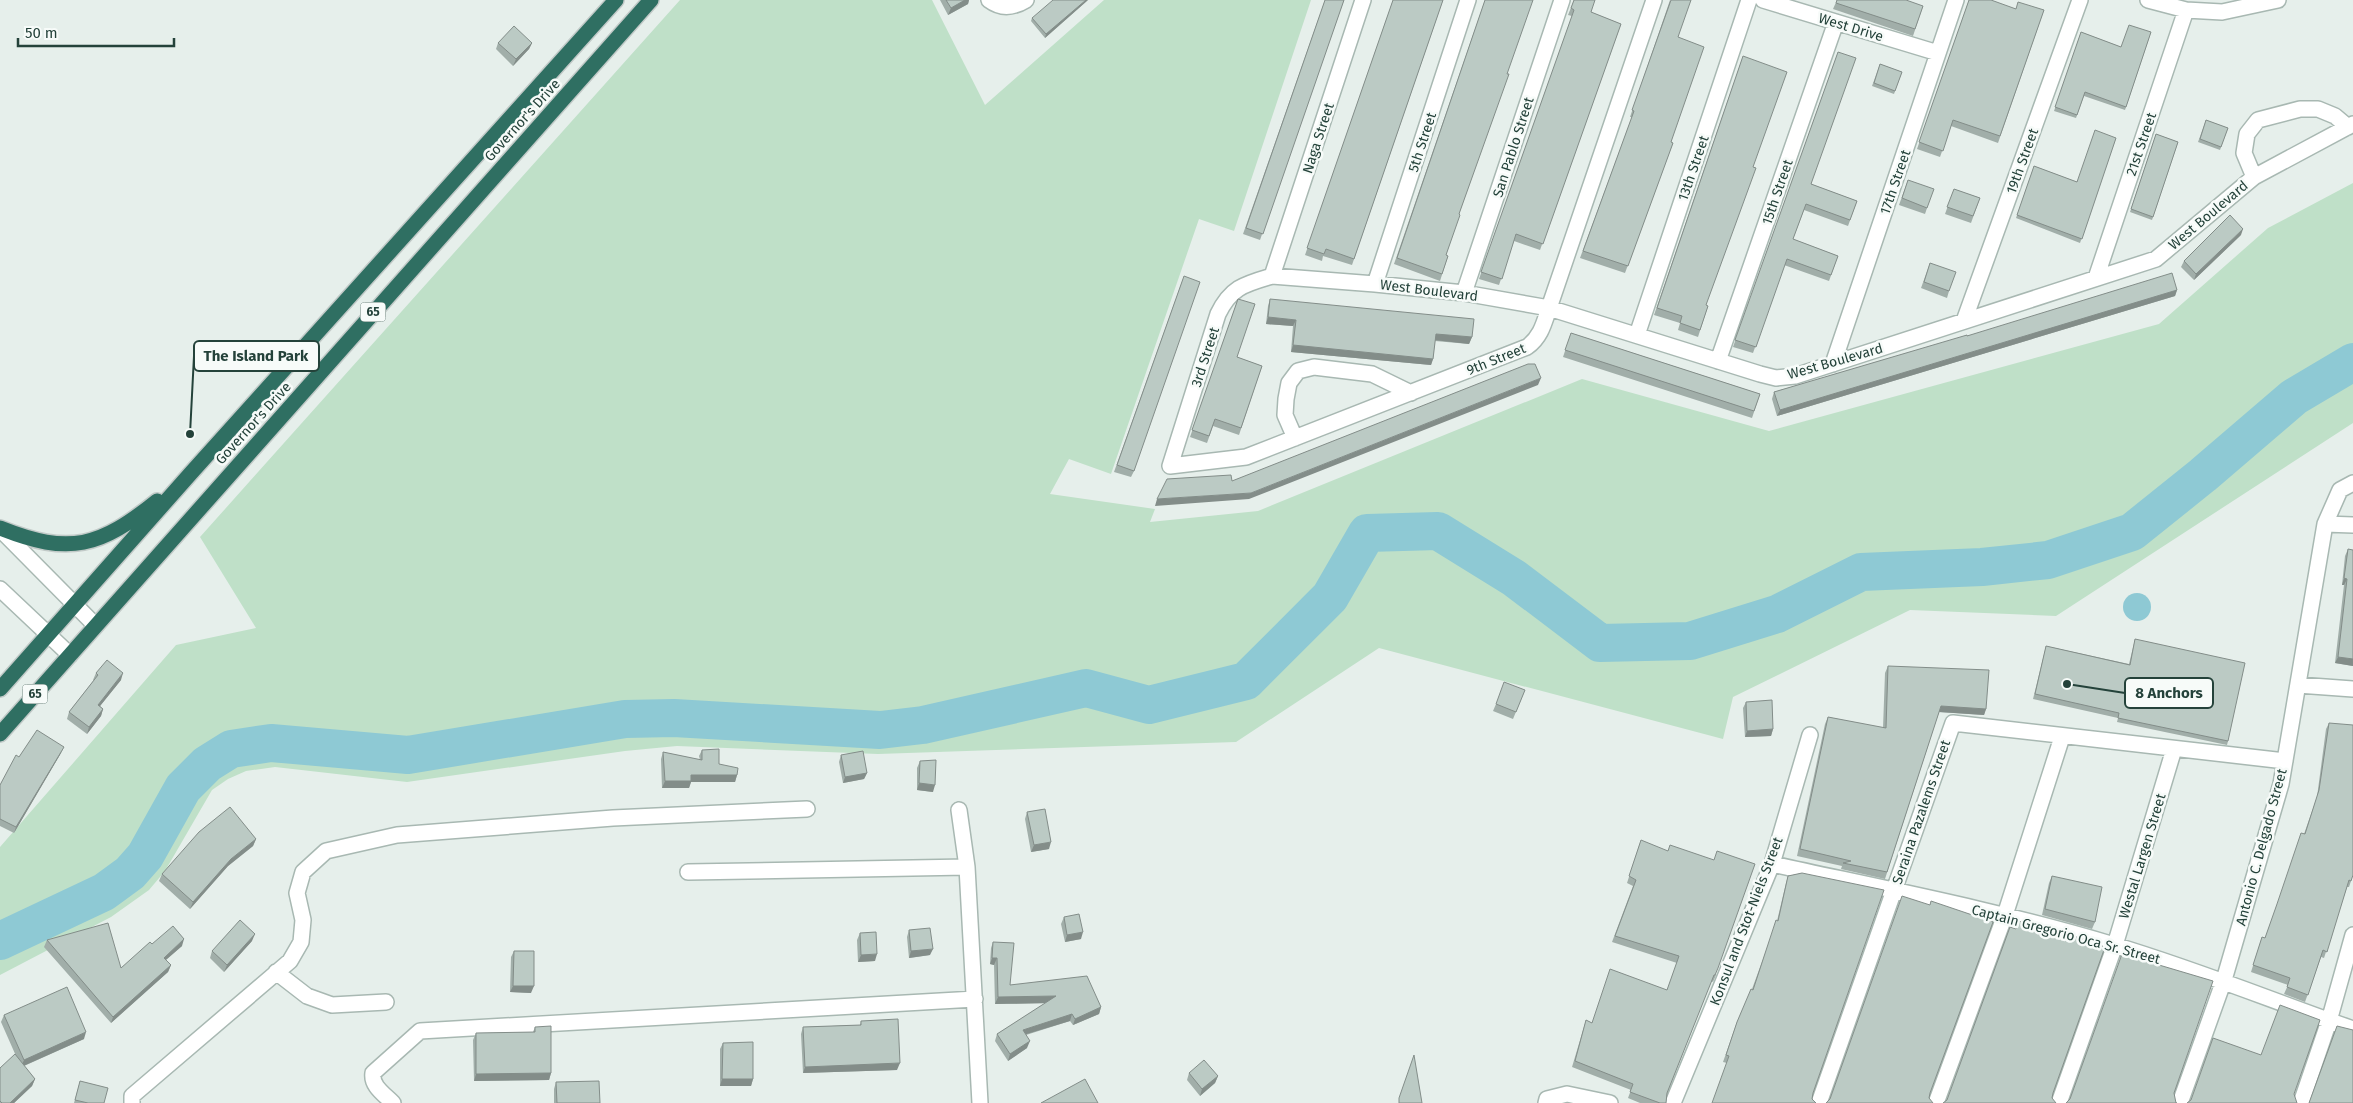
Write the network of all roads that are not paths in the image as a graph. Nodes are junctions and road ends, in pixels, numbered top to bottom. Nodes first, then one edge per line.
1 (616, 0) edge
2 (651, 0) edge
3 (989, 0) edge
4 (1026, 0) edge
5 (1363, 0) edge
6 (1468, 0) edge
7 (1562, 0) edge
8 (1654, 0) edge
9 (1749, 0) edge
10 (1763, 0) edge
11 (1956, 0) edge
12 (2080, 0) edge
13 (2148, 0) edge
14 (2278, 0) edge
15 (2186, 10) junction
16 (1836, 22) junction
17 (1938, 53) junction
18 (2350, 125) edge
19 (2254, 177) junction
20 (1272, 276) junction
21 (2096, 278) junction
22 (1375, 284) junction
23 (1464, 293) junction
24 (1549, 308) junction
25 (1964, 321) junction
26 (1637, 335) junction
27 (1718, 361) junction
28 (1832, 364) junction
29 (1411, 393) junction
30 (1295, 438) junction
31 (1170, 466) joint
32 (191, 473) junction
33 (2353, 484) edge
34 (2325, 524) junction
35 (2353, 526) edge
36 (0, 529) edge
37 (0, 589) edge
38 (73, 605) junction
39 (95, 625) junction
40 (48, 634) junction
41 (70, 655) junction
42 (2298, 685) junction
43 (0, 689) edge
44 (2353, 689) edge
45 (0, 734) edge
46 (1810, 735) dead end
47 (2062, 737) junction
48 (2174, 749) junction
49 (2285, 761) junction
50 (806, 809) dead end
51 (959, 810) dead end
52 (1772, 864) junction
53 (967, 867) junction
54 (688, 872) dead end
55 (1894, 891) junction
56 (2005, 915) junction
57 (2353, 935) edge
58 (2115, 945) junction
59 (276, 972) junction
60 (2224, 980) junction
61 (975, 999) junction
62 (386, 1002) dead end
63 (2329, 1021) junction
64 (2353, 1029) edge
65 (132, 1103) edge
66 (393, 1103) edge
67 (980, 1103) edge
68 (1546, 1103) edge
69 (1610, 1103) edge
70 (1673, 1103) edge
71 (1819, 1103) edge
72 (1936, 1103) edge
73 (2058, 1103) edge
74 (2180, 1103) edge
75 (2302, 1103) edge

1 - 32 highway, Governor's Drive / 65
2 - 39 highway, Governor's Drive / 65
3 - 4 street
5 - 20 street, Naga Street
6 - 22 street, 5th Street
7 - 23 street, San Pablo Street
8 - 24 street, 9th Street
9 - 26 street, 13th Street
10 - 16 street, West Drive
11 - 17 street, 17th Street
12 - 25 street, 19th Street
13 - 15 street
14 - 15 street
15 - 21 street, 21st Street
16 - 17 street, West Drive
16 - 27 street, 15th Street
17 - 28 street, 17th Street
18 - 19 street, West Boulevard
18 - 19 street
19 - 21 street, West Boulevard
20 - 22 street, West Boulevard
20 - 31 street, 3rd Street
21 - 25 street, West Boulevard
22 - 23 street, West Boulevard
23 - 24 street, West Boulevard
24 - 26 street, West Boulevard
24 - 29 street, 9th Street
25 - 28 street, West Boulevard
26 - 27 street, West Boulevard
27 - 28 street, West Boulevard
29 - 30 street, 9th Street
29 - 30 street
30 - 31 street, 9th Street
32 - 36 highway
32 - 38 highway, Governor's Drive / 65
33 - 34 street, Antonio C. Delgado Street
34 - 35 street
34 - 42 street, Antonio C. Delgado Street
36 - 38 street
37 - 40 street
38 - 39 street
38 - 40 highway, Governor's Drive / 65
39 - 41 highway, Governor's Drive / 65
40 - 41 street
40 - 43 highway, Governor's Drive / 65
41 - 45 highway, Governor's Drive / 65
42 - 44 street
42 - 49 street, Antonio C. Delgado Street
46 - 52 street, Konsul and Stot-Niels Street
47 - 48 street, Seraina Pazalems Street
47 - 55 street, Seraina Pazalems Street
47 - 56 street
48 - 49 street, Seraina Pazalems Street
48 - 58 street, Westal Largen Street
49 - 60 street, Antonio C. Delgado Street
50 - 59 street
51 - 53 street
52 - 55 street, Captain Gregorio Oca Sr. Street
52 - 70 street, Konsul and Stot-Niels Street
53 - 54 street
53 - 61 street
55 - 56 street, Captain Gregorio Oca Sr. Street
55 - 71 street, Seraina Pazalems Street
56 - 58 street, Captain Gregorio Oca Sr. Street
56 - 72 street
57 - 63 street
58 - 60 street, Captain Gregorio Oca Sr. Street
58 - 73 street, Westal Largen Street
59 - 62 street
59 - 65 street
60 - 63 street, Captain Gregorio Oca Sr. Street
60 - 74 street, Antonio C. Delgado Street
61 - 66 street
61 - 67 street
63 - 64 street, Captain Gregorio Oca Sr. Street
63 - 75 street
68 - 69 street

